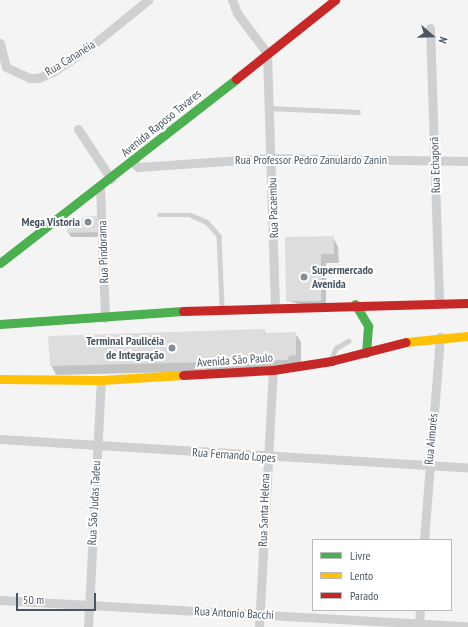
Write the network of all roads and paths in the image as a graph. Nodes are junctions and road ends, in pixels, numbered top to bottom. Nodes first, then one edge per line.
1 (148, 0) edge
2 (232, 0) edge
3 (335, 0) edge
4 (430, 28) dead end
5 (0, 43) edge
6 (267, 53) junction
7 (268, 108) junction
8 (358, 112) dead end
9 (78, 129) dead end
10 (271, 158) junction
11 (435, 161) junction
12 (468, 161) edge
13 (133, 162) junction
14 (111, 179) junction
15 (100, 187) junction
16 (159, 215) dead end
17 (0, 263) edge
18 (439, 303) junction
19 (468, 303) edge
20 (355, 304) junction
21 (275, 307) junction
22 (222, 308) junction
23 (105, 318) junction
24 (0, 324) edge
25 (468, 336) edge
26 (440, 338) junction
27 (348, 341) dead end
28 (366, 353) junction
29 (331, 362) junction
30 (273, 370) junction
31 (0, 379) edge
32 (101, 380) junction
33 (0, 439) edge
34 (97, 446) junction
35 (267, 457) junction
36 (429, 464) junction
37 (468, 468) edge
38 (424, 539) edge
39 (0, 600) edge
40 (89, 605) junction
41 (420, 611) edge
42 (260, 614) junction
43 (419, 625) edge
44 (468, 626) edge
45 (88, 627) edge
46 (259, 627) edge

1 - 5 street, Rua Cananéia
2 - 6 street
3 - 6 main road, Avenida Raposo Tavares
4 - 11 street, Rua Echaporã
6 - 7 street, Rua Pacaembu
6 - 13 main road, Avenida Raposo Tavares
7 - 8 lane
7 - 10 street, Rua Pacaembu
9 - 14 street
10 - 11 street, Rua Professor Pedro Zanulardo Zanin
10 - 13 street, Rua Professor Pedro Zanulardo Zanin
10 - 21 street, Rua Pacaembu
11 - 12 street, Rua Professor Pedro Zanulardo Zanin
11 - 18 street, Rua Echaporã
13 - 14 main road, Avenida Raposo Tavares
14 - 15 main road, Avenida Raposo Tavares
15 - 17 main road, Avenida Raposo Tavares
15 - 23 street, Rua Pindorama
16 - 22 lane
18 - 19 main road
18 - 20 main road
20 - 21 main road
20 - 28 main road
21 - 22 main road
22 - 23 main road
23 - 24 main road
25 - 26 main road, Avenida São Paulo
26 - 28 main road, Avenida São Paulo
26 - 36 street, Rua Aimorés
27 - 29 lane
28 - 29 main road, Avenida São Paulo
29 - 30 main road, Avenida São Paulo
30 - 32 main road, Avenida São Paulo
30 - 35 street, Rua Santa Helena
31 - 32 main road, Avenida São Paulo
32 - 34 street, Rua São Judas Tadeu
33 - 34 street, Rua Fernando Lopes
34 - 35 street, Rua Fernando Lopes
34 - 40 street, Rua São Judas Tadeu
35 - 36 street, Rua Fernando Lopes
35 - 42 street, Rua Santa Helena
36 - 37 street, Rua Fernando Lopes
36 - 38 street, Rua Aimorés
39 - 40 street, Rua Antonio Bacchi
40 - 42 street, Rua Antonio Bacchi
40 - 45 street, Rua São Judas Tadeu
41 - 43 street
42 - 43 street, Rua Antonio Bacchi
42 - 46 street, Rua Santa Helena
43 - 44 street, Rua Antonio Bacchi

